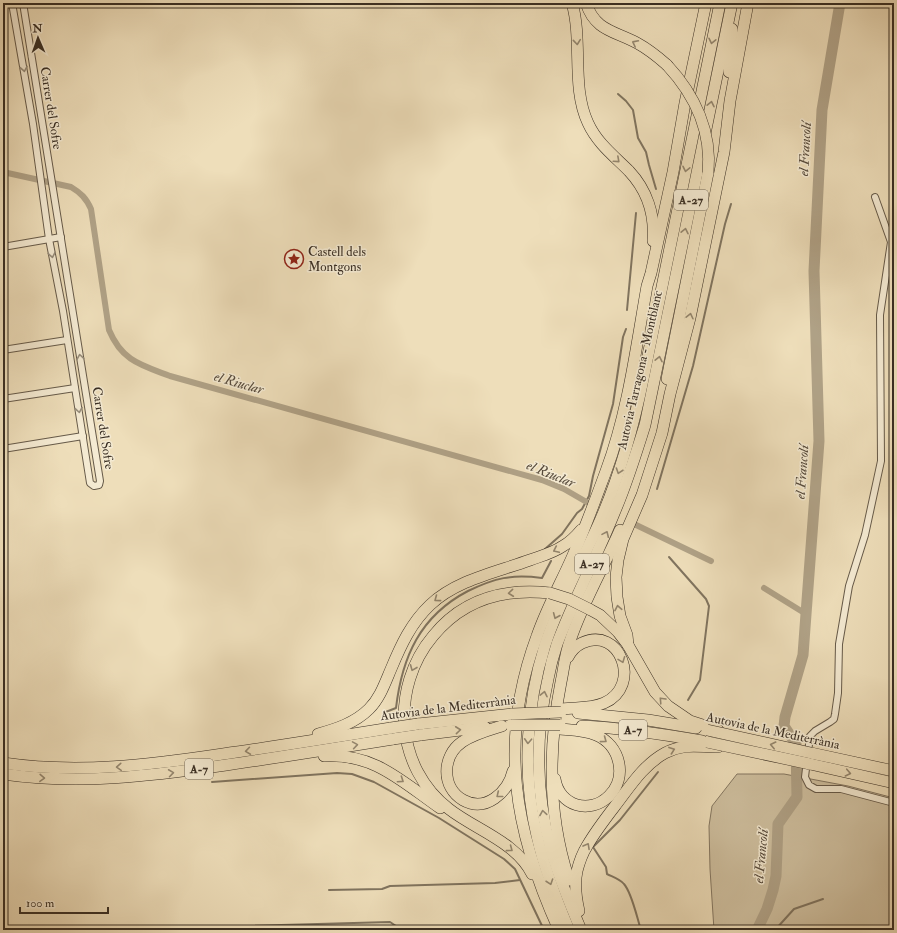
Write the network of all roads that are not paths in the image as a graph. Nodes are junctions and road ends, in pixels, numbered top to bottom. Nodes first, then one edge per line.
1 (12, 3) edge
2 (23, 3) edge
3 (572, 3) edge
4 (586, 3) edge
5 (706, 3) edge
6 (720, 3) edge
7 (732, 3) edge
8 (748, 3) edge
9 (730, 101) junction
10 (673, 172) junction
11 (875, 197) dead end
12 (61, 237) junction
13 (50, 239) junction
14 (3, 247) edge
15 (664, 273) junction
16 (647, 286) junction
17 (68, 340) junction
18 (3, 350) edge
19 (75, 388) junction
20 (670, 394) junction
21 (3, 399) edge
22 (657, 428) junction
23 (83, 436) junction
24 (3, 449) edge
25 (586, 525) junction
26 (628, 645) junction
27 (564, 667) junction
28 (558, 711) junction
29 (506, 726) junction
30 (560, 727) junction
31 (707, 728) junction
32 (542, 729) junction
33 (419, 730) junction
34 (392, 734) junction
35 (706, 744) junction
36 (286, 745) junction
37 (553, 747) junction
38 (298, 755) junction
39 (811, 759) junction
40 (514, 760) junction
41 (3, 763) edge
42 (894, 771) edge
43 (3, 774) edge
44 (894, 783) edge
45 (894, 803) edge
46 (492, 837) junction
47 (579, 911) junction
48 (558, 930) edge
49 (569, 930) edge
50 (581, 930) edge
51 (586, 930) edge

1 -> 13 street, Carrer del Sofre
2 - 12 street, Carrer del Sofre
3 -> 16 highway
22 -> 4 highway, bridge
5 - 10 highway
6 -> 15 highway, Autovia Tarragona - Montblanc / A-27
7 - 9 highway
32 -> 7 highway, Autovia Tarragona - Montblanc / A-27
8 - 9 highway
20 -> 9 highway
10 - 15 highway
10 - 16 highway
11 - 45 street
12 - 13 street
23 -> 12 street, Carrer del Sofre
13 - 14 street
13 -> 17 street, Carrer del Sofre
15 -> 49 highway, Autovia Tarragona - Montblanc / A-27
16 - 25 highway
17 - 18 street
17 - 19 street, Carrer del Sofre
19 - 21 street
19 -> 23 street, Carrer del Sofre
20 - 22 highway
26 -> 20 highway
22 - 27 highway
23 - 24 street
25 -> 36 highway
25 - 40 highway
31 -> 26 highway
26 -> 46 highway, bridge
27 -> 28 highway
27 - 37 highway
28 - 31 highway, Autovia de la Mediterrània / A-7
28 - 33 highway, Autovia de la Mediterrània / A-7, bridge
29 - 32 highway, Autovia de la Mediterrània / A-7, bridge
33 -> 29 highway, Autovia de la Mediterrània / A-7
40 -> 29 highway
30 - 32 highway, Autovia de la Mediterrània, bridge
30 - 35 highway, Autovia de la Mediterrània / A-7
30 -> 37 highway
39 -> 31 highway, Autovia de la Mediterrània / A-7, bridge
50 -> 32 highway, A-27
33 - 34 highway, Autovia de la Mediterrània / A-7, bridge
34 - 36 highway, Autovia de la Mediterrània / A-7
38 -> 34 highway, Autovia de la Mediterrània / A-7
35 - 39 highway, Autovia de la Mediterrània / A-7, bridge
47 -> 35 highway
36 -> 41 highway, Autovia de la Mediterrània / A-7
37 - 47 highway
43 -> 38 highway, Autovia de la Mediterrània / A-7
38 -> 46 highway
39 - 42 highway, Autovia de la Mediterrània / A-7
39 -> 44 highway, Autovia de la Mediterrània / A-7
40 - 48 highway
46 -> 48 highway
47 - 51 highway

